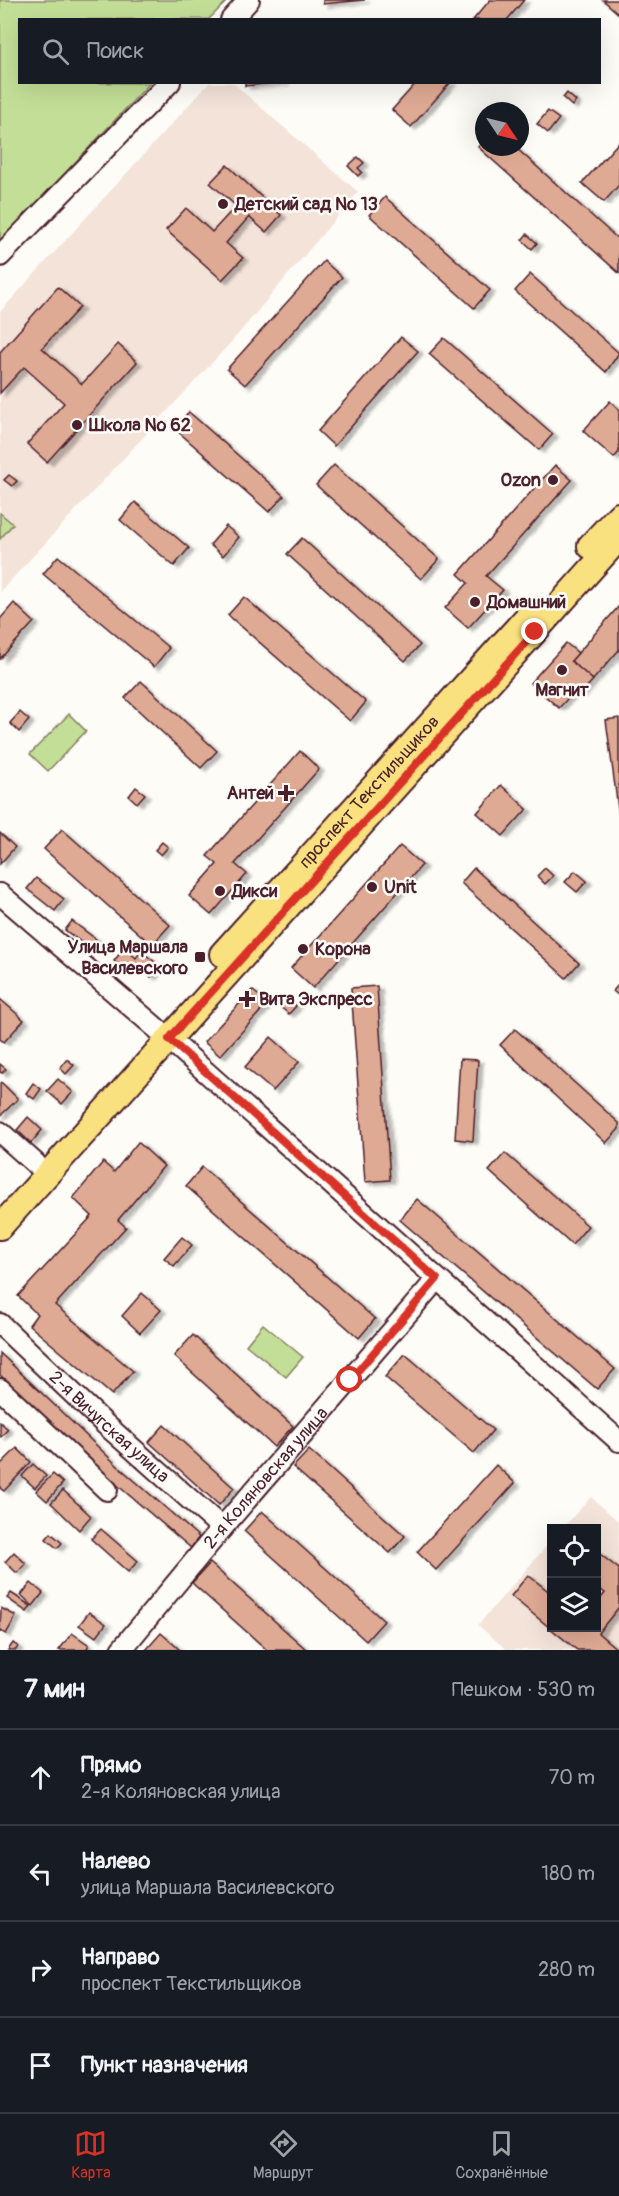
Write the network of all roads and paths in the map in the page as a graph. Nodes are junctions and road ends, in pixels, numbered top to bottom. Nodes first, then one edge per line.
1 (249, 0) edge
2 (233, 18) edge
3 (169, 84) edge
4 (0, 256) edge
5 (619, 515) edge
6 (619, 538) edge
7 (0, 894) edge
8 (162, 1034) junction
9 (0, 1132) edge
10 (36, 1164) junction
11 (0, 1203) edge
12 (0, 1227) edge
13 (437, 1279) junction
14 (0, 1324) edge
15 (0, 1389) edge
16 (619, 1441) edge
17 (107, 1490) dead end
18 (222, 1528) junction
19 (121, 1650) edge

1 - 2 street
3 - 4 street
5 - 8 main road, проспект Текстильщиков
6 - 8 main road, проспект Текстильщиков
7 - 8 street
8 - 10 main road, проспект Текстильщиков
8 - 12 main road, проспект Текстильщиков
8 - 13 street
9 - 10 street
10 - 11 main road, проспект Текстильщиков
13 - 16 street
13 - 18 street, 2-я Коляновская улица
14 - 18 street, 2-я Вичугская улица
15 - 17 street
18 - 19 street, 2-я Коляновская улица

